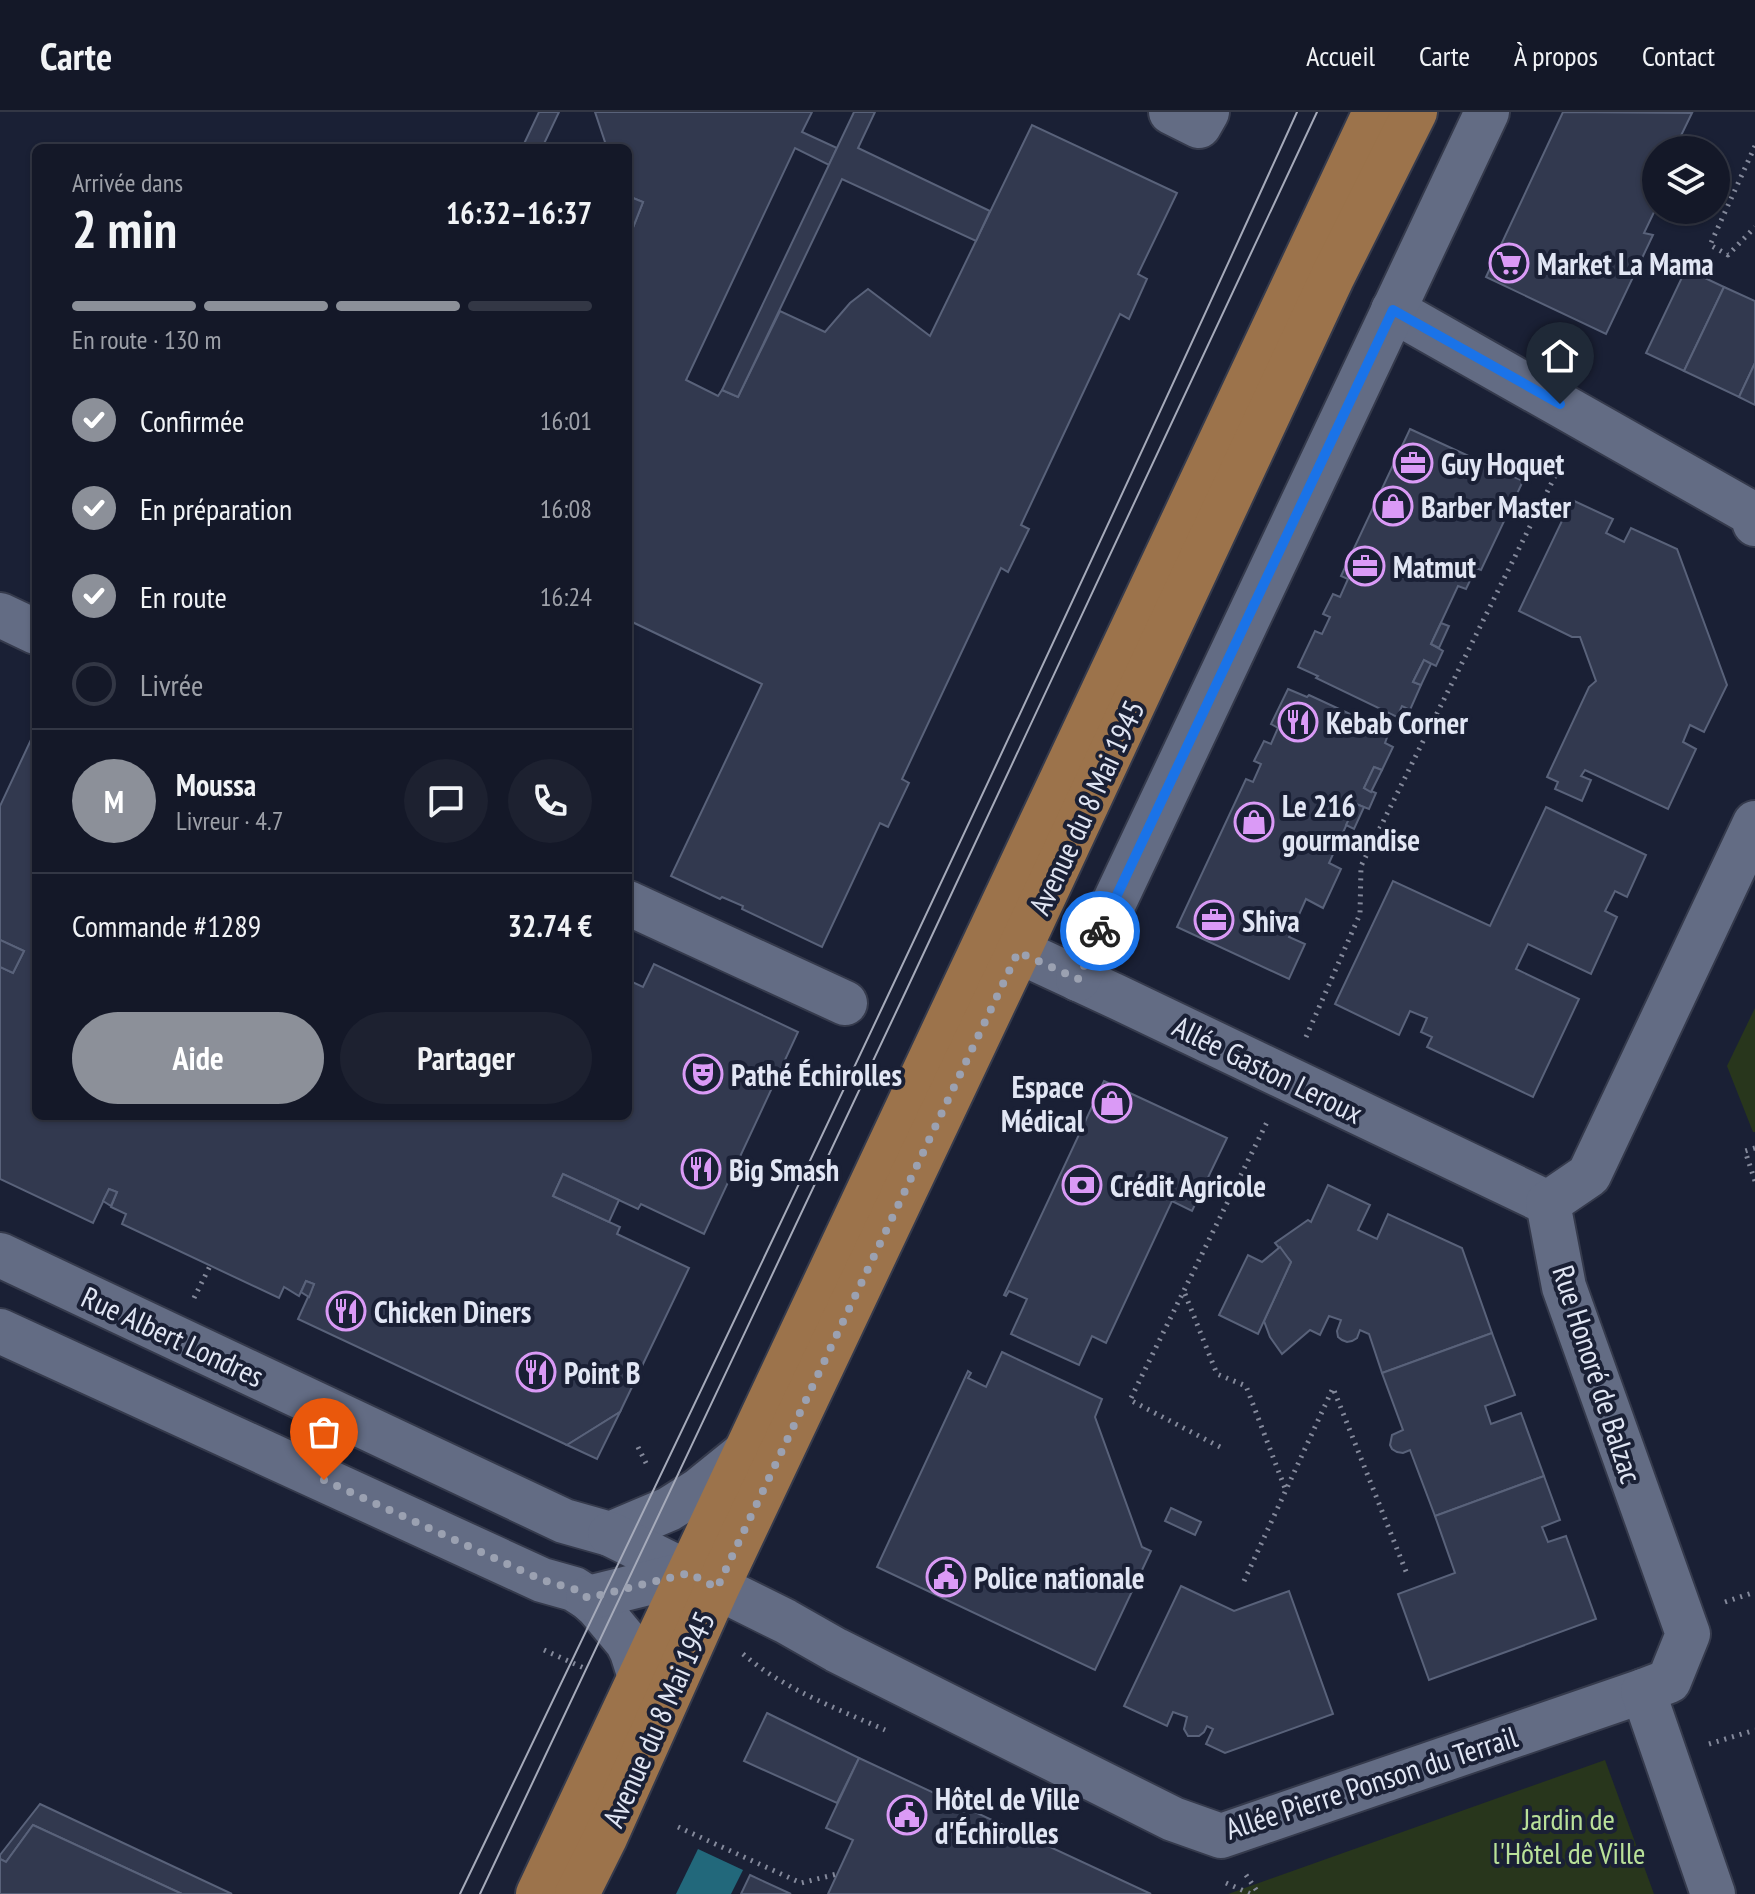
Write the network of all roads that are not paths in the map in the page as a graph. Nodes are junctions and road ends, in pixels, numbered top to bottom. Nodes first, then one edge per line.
1 (1171, 112) edge
2 (1207, 112) edge
3 (1375, 112) edge
4 (1415, 112) edge
5 (1487, 112) edge
6 (1393, 310) junction
7 (1754, 516) edge
8 (0, 615) edge
9 (32, 630) edge
10 (1755, 823) edge
11 (632, 905) edge
12 (1003, 945) junction
13 (1078, 979) junction
14 (845, 1003) dead end
15 (1548, 1203) junction
16 (0, 1255) edge
17 (0, 1331) edge
18 (746, 1452) junction
19 (610, 1534) junction
20 (684, 1588) junction
21 (588, 1598) junction
22 (1643, 1691) junction
23 (650, 1695) junction
24 (538, 1894) edge
25 (577, 1894) edge
26 (1713, 1894) edge

1 - 2 street
3 - 12 main road, Avenue du 8 Mai 1945
4 - 12 main road, Avenue du 8 Mai 1945
5 - 6 street
6 - 7 street
6 - 13 street
8 - 9 street
10 - 15 street
11 - 14 street
12 - 13 street, Allée Gaston Leroux
12 - 18 main road, Avenue du 8 Mai 1945
12 - 20 main road, Avenue du 8 Mai 1945
13 - 15 street, Allée Gaston Leroux
15 - 22 street, Rue Honoré de Balzac
16 - 19 street, Rue Albert Londres
17 - 21 street
18 - 19 street
18 - 20 main road, Avenue du 8 Mai 1945
19 - 20 street, Rue Albert Londres
20 - 21 street
20 - 22 street, Allée Pierre Ponson du Terrail
20 - 23 main road, Avenue du 8 Mai 1945
21 - 23 street
22 - 26 street
23 - 24 main road, Avenue du 8 Mai 1945
23 - 25 main road, Avenue du 8 Mai 1945

